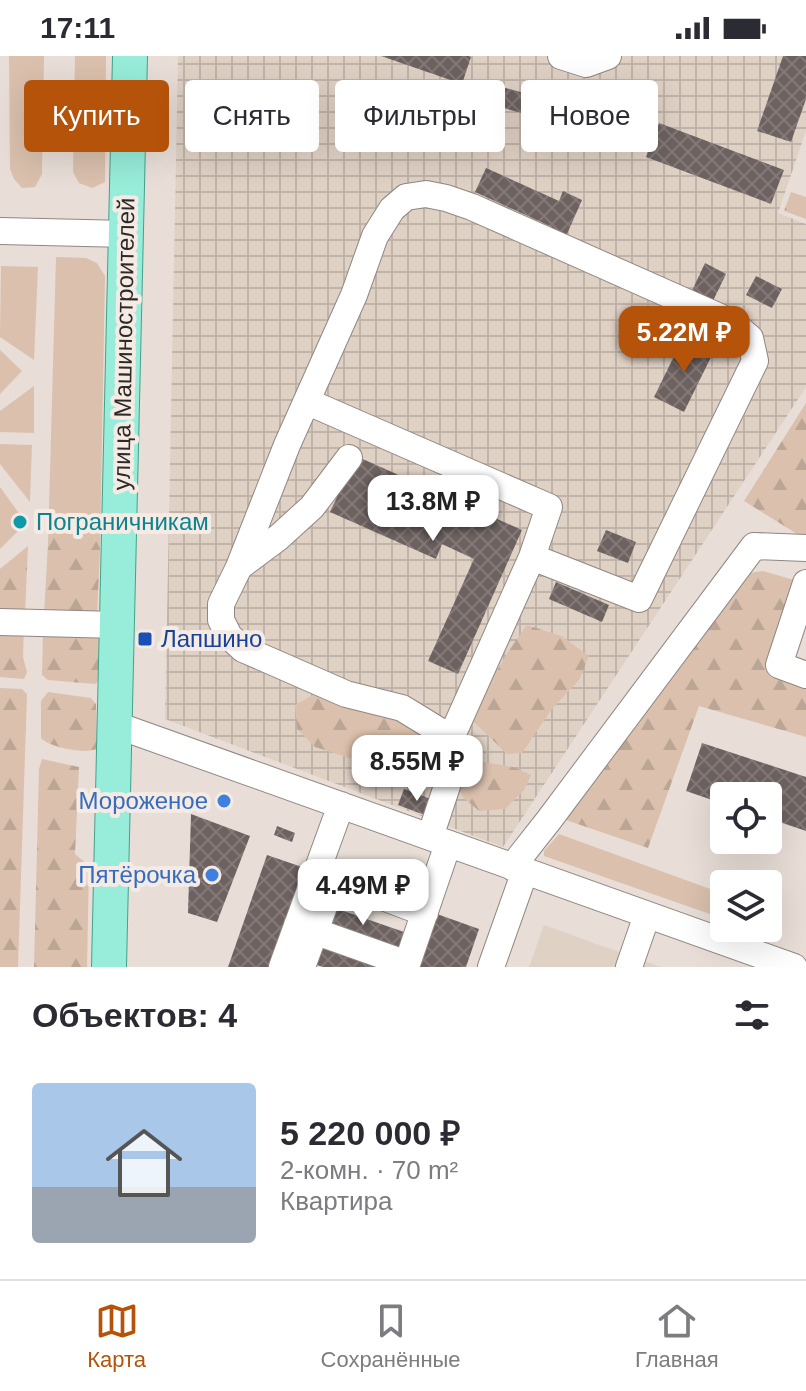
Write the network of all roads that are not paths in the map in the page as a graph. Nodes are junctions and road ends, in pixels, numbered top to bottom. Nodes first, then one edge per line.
1 (130, 56) edge
2 (561, 56) edge
3 (608, 56) edge
4 (0, 231) edge
5 (127, 234) junction
6 (308, 402) junction
7 (349, 458) dead end
8 (806, 548) edge
9 (532, 557) junction
10 (239, 567) junction
11 (806, 583) edge
12 (0, 622) edge
13 (118, 625) junction
14 (806, 675) edge
15 (116, 725) junction
16 (451, 738) junction
17 (341, 805) junction
18 (439, 840) junction
19 (519, 869) junction
20 (325, 875) junction
21 (425, 913) junction
22 (647, 915) junction
23 (306, 928) junction
24 (407, 966) edge
25 (109, 967) edge
26 (282, 967) edge
27 (302, 967) edge
28 (491, 967) edge
29 (629, 967) edge
30 (794, 967) edge

1 - 5 main road, улица Машиностроителей
2 - 3 street
4 - 5 street
5 - 13 main road, улица Машиностроителей
6 - 9 street
6 - 9 street
6 - 10 street
7 - 10 street
8 - 19 street
9 - 16 street
10 - 16 street
11 - 14 street
12 - 13 street
13 - 15 main road, улица Машиностроителей
15 - 17 street
15 - 25 main road, улица Машиностроителей
16 - 18 street
17 - 18 street
17 - 20 street
18 - 19 street
18 - 21 street
19 - 22 street
19 - 28 street
20 - 21 street
20 - 23 street
21 - 24 street
22 - 29 street
22 - 30 street
23 - 24 street
23 - 26 street
23 - 27 street

